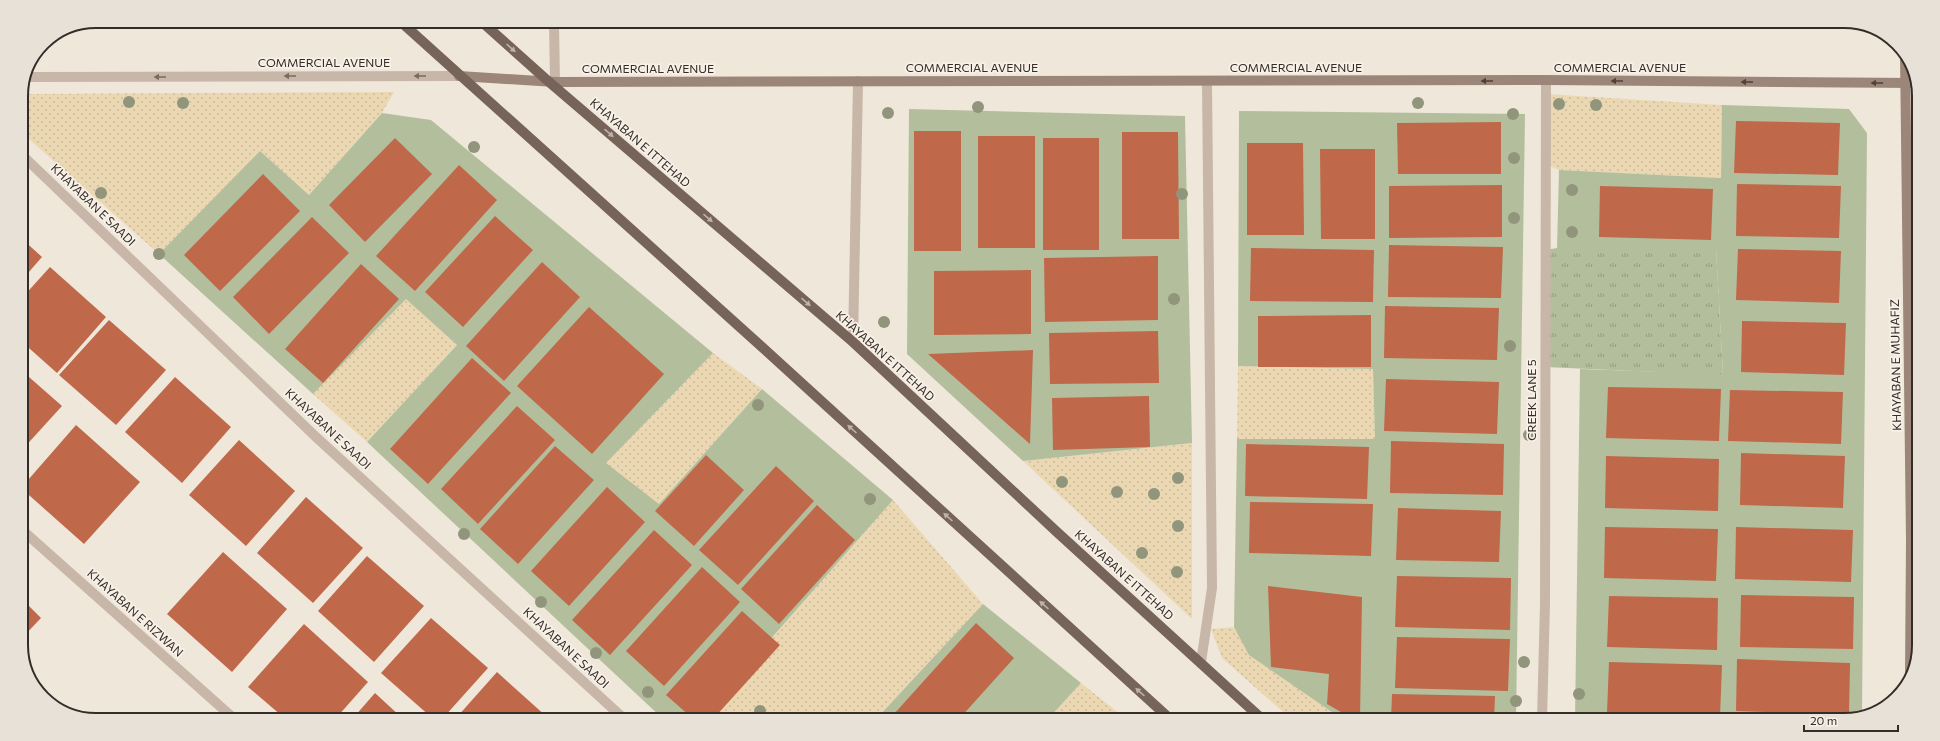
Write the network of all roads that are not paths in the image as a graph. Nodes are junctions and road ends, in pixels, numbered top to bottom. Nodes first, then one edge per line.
1 (407, 28) edge
2 (489, 28) edge
3 (554, 28) edge
4 (1905, 66) edge
5 (459, 76) junction
6 (31, 77) edge
7 (1546, 80) junction
8 (552, 81) junction
9 (858, 81) junction
10 (1207, 82) junction
11 (1905, 83) junction
12 (1911, 83) edge
13 (28, 161) edge
14 (853, 342) junction
15 (1912, 438) edge
16 (28, 534) edge
17 (1912, 608) edge
18 (1910, 660) edge
19 (1201, 662) junction
20 (228, 713) edge
21 (618, 713) edge
22 (1164, 713) edge
23 (1256, 713) edge
24 (1542, 713) edge

1 - 5 main road
2 -> 8 main road, KHAYABAN E ITTEHAD
3 - 8 street
4 - 11 main road, KHAYABAN E MUHAFIZ
5 -> 6 street, COMMERCIAL AVENUE
5 - 8 main road, COMMERCIAL AVENUE
22 -> 5 main road
7 -> 10 main road, COMMERCIAL AVENUE
11 -> 7 main road, COMMERCIAL AVENUE
7 - 24 street, CREEK LANE 5
8 - 9 main road, COMMERCIAL AVENUE
8 -> 14 main road, KHAYABAN E ITTEHAD
9 - 10 main road, COMMERCIAL AVENUE
9 - 14 street
10 - 19 street
11 - 12 main road, COMMERCIAL AVENUE
11 - 15 main road, KHAYABAN E MUHAFIZ
13 - 21 street, KHAYABAN E SAADI
14 - 19 main road, KHAYABAN E ITTEHAD
16 - 20 street, KHAYABAN E RIZWAN
17 - 18 main road, KHAYABAN E MUHAFIZ
19 - 23 main road, KHAYABAN E ITTEHAD

